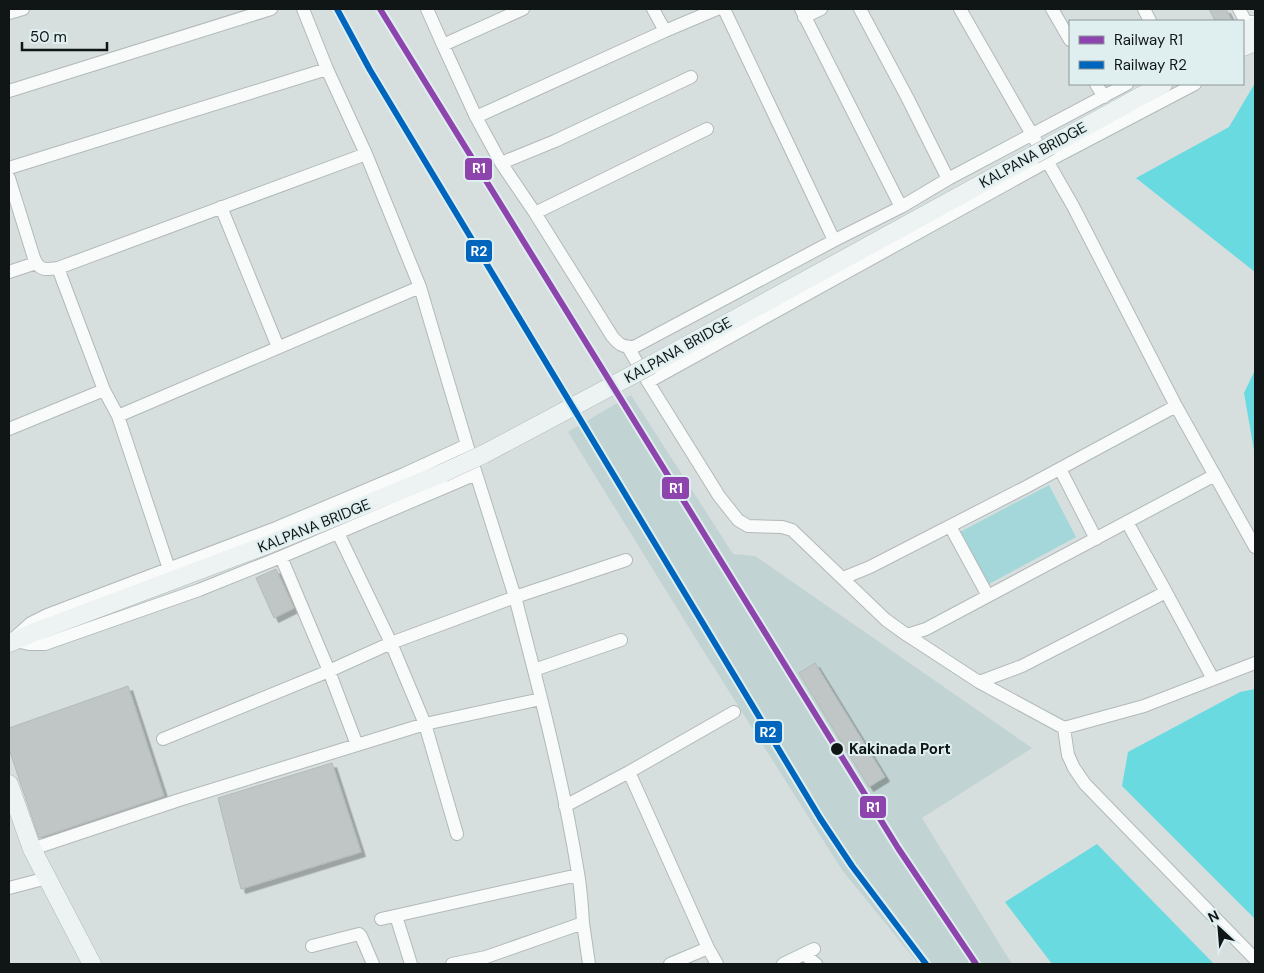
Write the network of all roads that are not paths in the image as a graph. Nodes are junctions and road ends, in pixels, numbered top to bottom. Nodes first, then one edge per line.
1 (23, 9) edge
2 (271, 9) edge
3 (303, 9) edge
4 (427, 9) edge
5 (523, 9) edge
6 (653, 9) edge
7 (717, 9) edge
8 (724, 9) edge
9 (821, 9) edge
10 (860, 9) edge
11 (960, 9) edge
12 (1052, 9) edge
13 (1239, 9) edge
14 (9, 13) edge
15 (803, 13) edge
16 (1248, 25) edge
17 (665, 31) junction
18 (1069, 38) edge
19 (1255, 42) edge
20 (443, 45) junction
21 (1244, 50) edge
22 (327, 69) junction
23 (691, 77) dead end
24 (1097, 85) edge
25 (1125, 85) edge
26 (1161, 85) edge
27 (1193, 85) edge
28 (9, 91) edge
29 (1104, 97) junction
30 (476, 117) junction
31 (706, 129) dead end
32 (1033, 134) junction
33 (366, 154) junction
34 (1044, 154) junction
35 (501, 163) junction
36 (9, 168) edge
37 (9, 178) edge
38 (948, 179) junction
39 (901, 206) junction
40 (221, 207) junction
41 (535, 213) junction
42 (835, 240) junction
43 (36, 263) junction
44 (58, 268) junction
45 (9, 272) edge
46 (420, 287) junction
47 (278, 347) junction
48 (628, 347) junction
49 (649, 373) junction
50 (104, 390) junction
51 (1176, 406) junction
52 (118, 416) junction
53 (9, 429) edge
54 (467, 445) junction
55 (1060, 469) junction
56 (476, 474) junction
57 (1215, 475) junction
58 (1127, 522) junction
59 (950, 526) junction
60 (338, 533) junction
61 (1096, 539) junction
62 (1255, 547) edge
63 (281, 557) junction
64 (626, 560) dead end
65 (169, 570) junction
66 (843, 578) junction
67 (1166, 592) junction
68 (988, 596) junction
69 (515, 598) junction
70 (908, 636) junction
71 (621, 640) dead end
72 (12, 642) edge
73 (391, 642) junction
74 (1255, 663) edge
75 (534, 670) junction
76 (330, 671) junction
77 (1213, 679) junction
78 (979, 682) junction
79 (541, 699) junction
80 (734, 712) dead end
81 (425, 724) junction
82 (1064, 728) junction
83 (162, 739) dead end
84 (357, 745) junction
85 (628, 772) junction
86 (9, 784) edge
87 (566, 806) junction
88 (457, 834) dead end
89 (32, 849) junction
90 (578, 875) junction
91 (47, 878) junction
92 (9, 888) edge
93 (396, 916) junction
94 (382, 919) dead end
95 (583, 923) junction
96 (312, 946) dead end
97 (708, 948) junction
98 (1255, 959) edge
99 (487, 960) edge
100 (92, 964) edge
101 (373, 964) edge
102 (412, 964) edge
103 (452, 964) edge
104 (589, 964) edge
105 (670, 964) edge
106 (717, 964) edge
107 (783, 964) edge
108 (816, 964) edge

1 - 14 street
2 - 28 street
3 - 22 street
4 - 20 street
5 - 20 street
6 - 17 street
7 - 17 street
8 - 42 street
9 - 15 street
10 - 38 street
11 - 32 street
12 - 18 street
13 - 16 street
15 - 39 street
17 - 30 street
19 - 21 street
20 - 30 street
22 - 33 street
22 - 36 street
23 - 35 street
24 - 29 street
25 - 29 street
26 - 34 main road, KALPANA BRIDGE
27 - 34 street
29 - 32 street
30 - 35 street
31 - 41 street
32 - 34 street
32 - 38 street
33 - 40 street
33 - 46 street
34 - 49 main road, KALPANA BRIDGE
34 - 51 street
35 - 41 street
37 - 43 street
38 - 39 street
39 - 42 street
40 - 44 street
40 - 47 street
41 - 48 street
42 - 48 street
43 - 44 street
43 - 45 street
44 - 50 street
46 - 47 street
46 - 54 street
47 - 52 street
48 - 49 street
49 - 66 street
49 - 72 main road, KALPANA BRIDGE, bridge
50 - 52 street
50 - 53 street
51 - 55 street
51 - 57 street
52 - 65 street
54 - 56 street
54 - 65 street
55 - 59 street
55 - 61 street
56 - 60 street
56 - 69 street
57 - 58 street
57 - 62 street
58 - 61 street
58 - 67 street
59 - 66 street
59 - 68 street
60 - 63 street
60 - 73 street
61 - 68 street
63 - 72 street
63 - 76 street
64 - 69 street
65 - 72 street
66 - 70 street
67 - 77 street
67 - 78 street
68 - 70 street
69 - 73 street
69 - 75 street
70 - 78 street
71 - 75 street
73 - 76 street
73 - 81 street
74 - 77 street
75 - 79 street
76 - 83 street
76 - 84 street
77 - 82 street
78 - 82 street
79 - 81 street
79 - 87 street
80 - 85 street
81 - 84 street
81 - 88 street
82 - 98 street
84 - 89 street
85 - 87 street
85 - 97 street
86 - 89 main road
87 - 90 street
89 - 91 main road
90 - 93 street
90 - 95 street
91 - 92 street
91 - 100 main road
93 - 94 street
93 - 102 street
95 - 99 street
95 - 104 street
96 - 101 street
97 - 105 street
97 - 106 street
99 - 103 street
107 - 108 street

